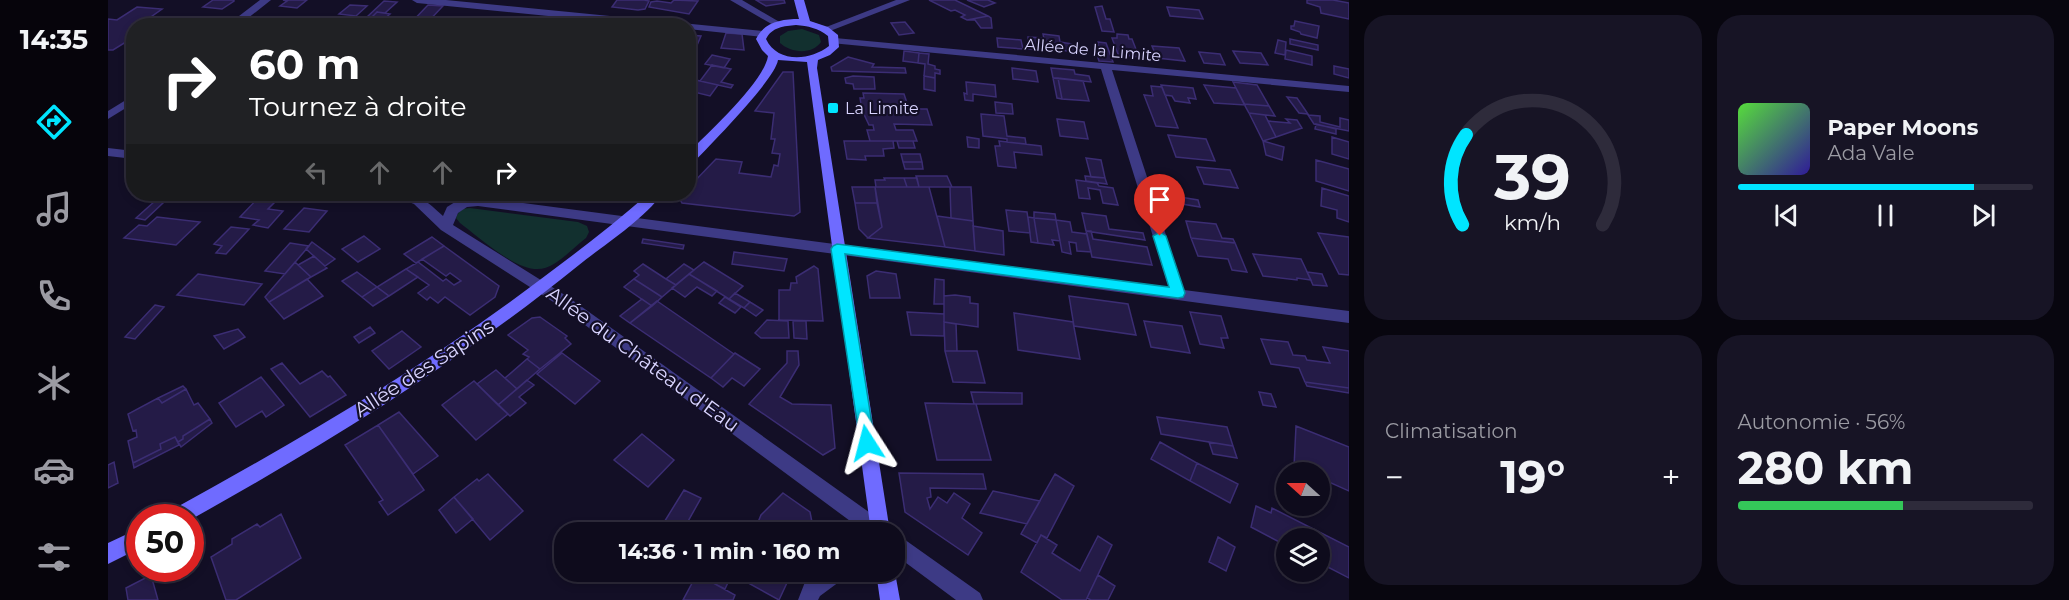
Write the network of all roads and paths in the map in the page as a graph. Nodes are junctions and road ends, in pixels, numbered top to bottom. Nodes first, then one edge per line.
1 (266, 0) edge
2 (417, 0) edge
3 (735, 0) edge
4 (799, 0) edge
5 (905, 0) edge
6 (242, 18) edge
7 (602, 18) edge
8 (805, 22) junction
9 (778, 24) junction
10 (696, 27) edge
11 (826, 29) junction
12 (763, 34) junction
13 (835, 41) junction
14 (774, 54) junction
15 (813, 58) junction
16 (1105, 66) junction
17 (1349, 89) edge
18 (126, 104) edge
19 (108, 116) edge
20 (108, 152) edge
21 (696, 153) edge
22 (126, 154) edge
23 (419, 201) edge
24 (481, 201) joint
25 (648, 201) edge
26 (626, 222) junction
27 (446, 227) junction
28 (837, 249) junction
29 (543, 287) junction
30 (1178, 293) junction
31 (1349, 317) edge
32 (199, 504) edge
33 (867, 522) edge
34 (879, 522) edge
35 (126, 544) edge
36 (905, 550) edge
37 (108, 554) edge
38 (822, 582) edge
39 (887, 582) edge
40 (808, 600) edge
41 (890, 600) edge
42 (973, 600) edge

1 - 6 street
2 - 7 street
3 - 9 street
4 - 8 main road
5 - 11 street
8 - 9 main road
8 - 11 main road
9 - 12 main road
10 - 12 street
11 - 13 main road
12 - 14 main road
13 - 15 main road
13 - 16 street, Allée de la Limite
14 - 15 main road
14 - 21 main road
15 - 28 main road
16 - 17 street, Allée de la Limite
16 - 30 street
18 - 19 street
20 - 22 street
23 - 27 street, Allée du Château d'Eau
24 - 26 street
24 - 27 street
25 - 26 main road, Allée des Sapins
26 - 28 street
26 - 29 main road, Allée des Sapins
27 - 29 street, Allée du Château d'Eau
28 - 30 street
28 - 34 main road
29 - 32 main road, Allée des Sapins
29 - 33 street, Allée du Château d'Eau
30 - 31 street
35 - 37 main road
36 - 42 street
38 - 40 street
39 - 41 main road

